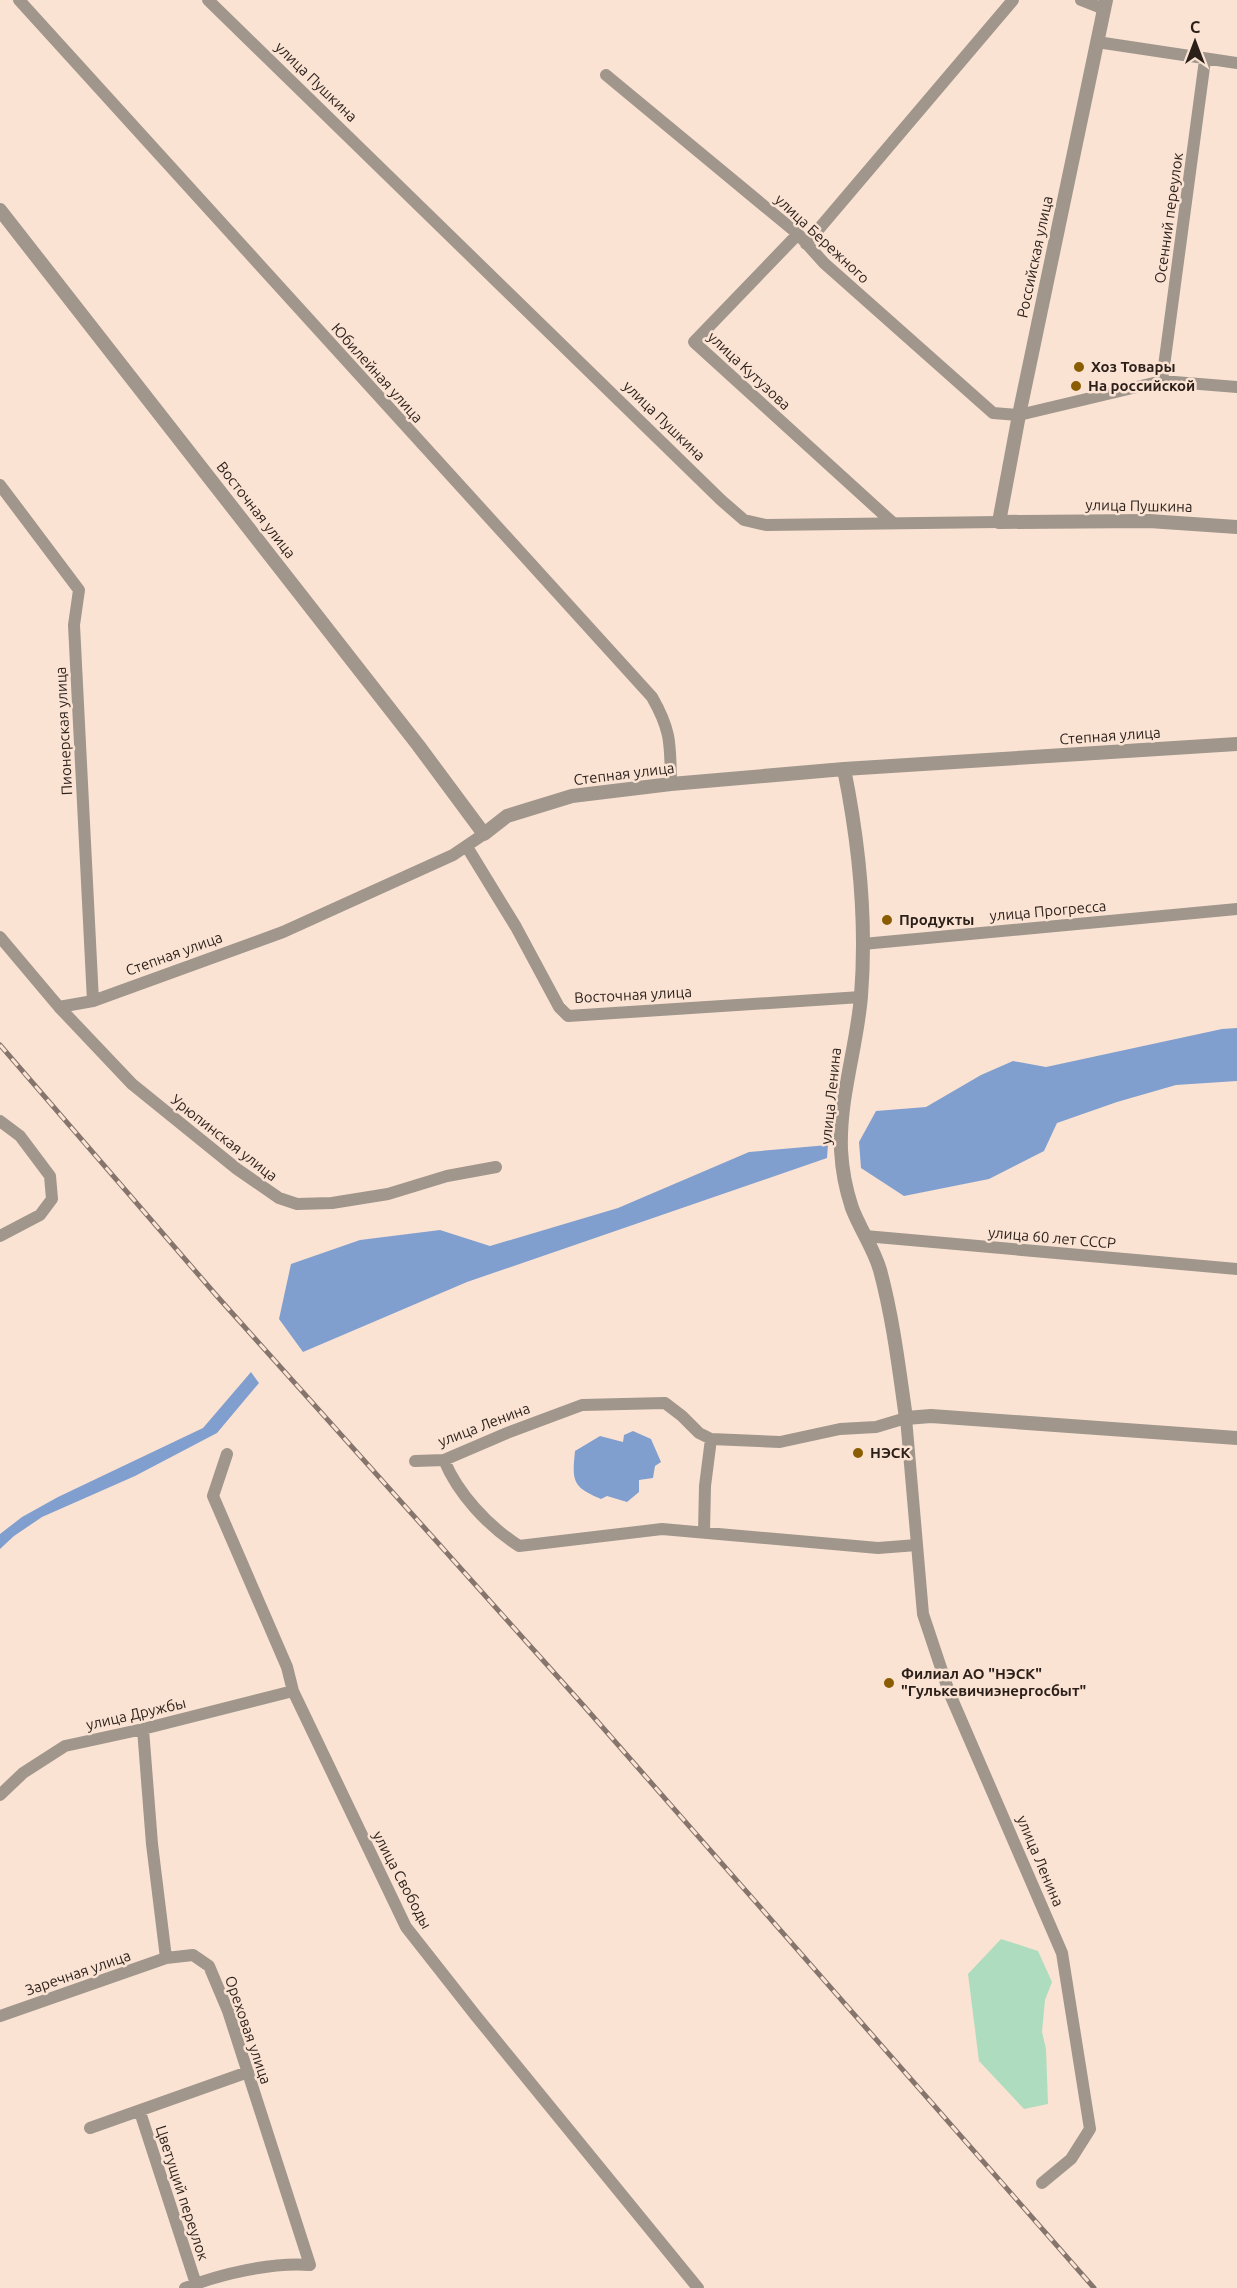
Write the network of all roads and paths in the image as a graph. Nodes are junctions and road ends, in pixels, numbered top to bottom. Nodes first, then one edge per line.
1 (19, 0) edge
2 (1013, 0) edge
3 (1081, 0) edge
4 (212, 1) edge
5 (1105, 5) edge
6 (1097, 42) junction
7 (1205, 60) junction
8 (1237, 63) edge
9 (606, 75) dead end
10 (0, 210) edge
11 (798, 234) junction
12 (806, 244) junction
13 (1162, 381) junction
14 (1237, 387) edge
15 (1019, 415) junction
16 (0, 485) edge
17 (999, 522) junction
18 (893, 524) junction
19 (1237, 527) edge
20 (1237, 744) edge
21 (844, 769) junction
22 (671, 784) junction
23 (484, 834) junction
24 (466, 847) junction
25 (1237, 909) edge
26 (0, 937) edge
27 (862, 944) junction
28 (861, 997) junction
29 (93, 1001) junction
30 (59, 1007) junction
31 (0, 1121) edge
32 (496, 1167) dead end
33 (0, 1236) edge
34 (865, 1236) junction
35 (1237, 1269) edge
36 (906, 1418) junction
37 (1237, 1438) edge
38 (711, 1439) junction
39 (227, 1455) dead end
40 (444, 1460) junction
41 (414, 1461) dead end
42 (704, 1533) junction
43 (917, 1545) junction
44 (293, 1690) junction
45 (143, 1729) junction
46 (0, 1795) edge
47 (166, 1958) junction
48 (0, 2016) edge
49 (248, 2072) junction
50 (140, 2112) junction
51 (90, 2128) dead end
52 (1042, 2183) dead end
53 (190, 2286) edge
54 (698, 2288) edge

1 - 22 street, Юбилейная улица
2 - 12 street
3 - 5 street
4 - 18 street, улица Пушкина
5 - 6 street, Российская улица
6 - 7 street
6 - 15 street, Российская улица
7 - 8 street
7 - 13 street, Осенний переулок
9 - 11 street, улица Бережного
10 - 23 street, Восточная улица
11 - 12 street, улица Бережного
11 - 18 street, улица Кутузова
12 - 15 street, улица Бережного
13 - 14 street
13 - 15 street
15 - 17 street, Российская улица
16 - 29 street, Пионерская улица
17 - 18 street, улица Пушкина
17 - 19 street, улица Пушкина
20 - 21 street, Степная улица
21 - 22 street, Степная улица
21 - 27 street, улица Ленина
22 - 23 street, Степная улица
23 - 24 street, Степная улица
24 - 28 street, Восточная улица
24 - 29 street, Степная улица
25 - 27 street, улица Прогресса
26 - 30 street, Урюпинская улица
27 - 28 street, улица Ленина
28 - 34 street, улица Ленина
29 - 30 street, Степная улица
30 - 32 street, Урюпинская улица
31 - 33 street
34 - 35 street, улица 60 лет СССР
34 - 36 street, улица Ленина
36 - 37 street
36 - 38 street
36 - 43 street, улица Ленина
38 - 40 street, улица Ленина
38 - 42 street
39 - 44 street, улица Свободы
40 - 41 street, улица Ленина
40 - 42 street
42 - 43 street
43 - 52 street, улица Ленина
44 - 45 street, улица Дружбы
44 - 54 street, улица Свободы
45 - 46 street, улица Дружбы
45 - 47 street
47 - 48 street, Заречная улица
47 - 49 street, Ореховая улица
49 - 50 street, Цветущий переулок
49 - 53 street, Ореховая улица
50 - 51 street, Цветущий переулок
50 - 53 street, Цветущий переулок

